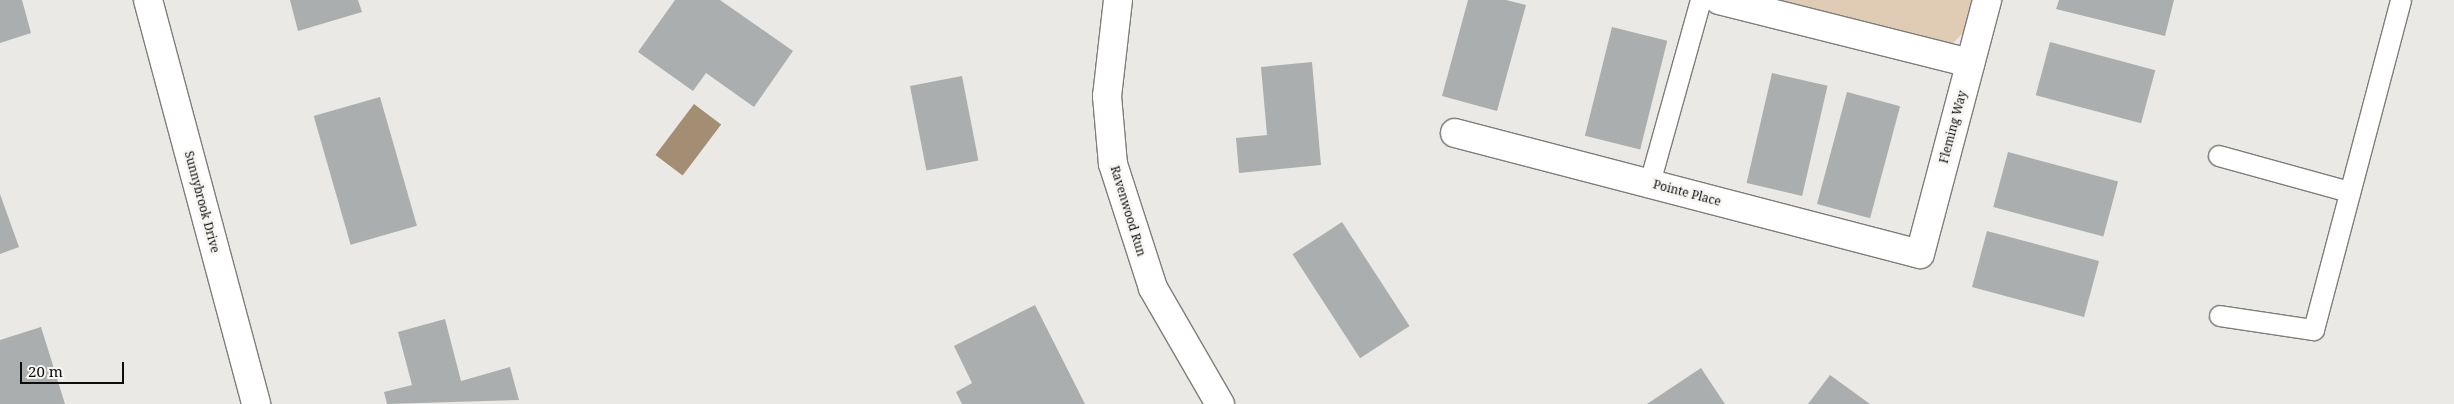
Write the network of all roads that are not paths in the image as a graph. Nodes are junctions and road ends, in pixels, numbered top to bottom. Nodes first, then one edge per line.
1 (148, 0) edge
2 (1118, 0) edge
3 (1701, 0) edge
4 (1720, 0) edge
5 (1987, 0) edge
6 (2401, 0) edge
7 (1970, 63) junction
8 (1455, 133) dead end
9 (2219, 156) dead end
10 (1650, 183) junction
11 (2350, 192) junction
12 (1920, 254) joint
13 (2220, 316) dead end
14 (256, 404) edge
15 (1220, 404) edge

1 - 14 street, Sunnybrook Drive
2 - 15 street, Ravenwood Run
3 - 10 lane
4 - 7 street
5 - 7 street, Fleming Way
6 - 11 lane
7 - 12 street, Fleming Way
8 - 10 street, Pointe Place
9 - 11 lane
10 - 12 street, Pointe Place
11 - 13 lane

